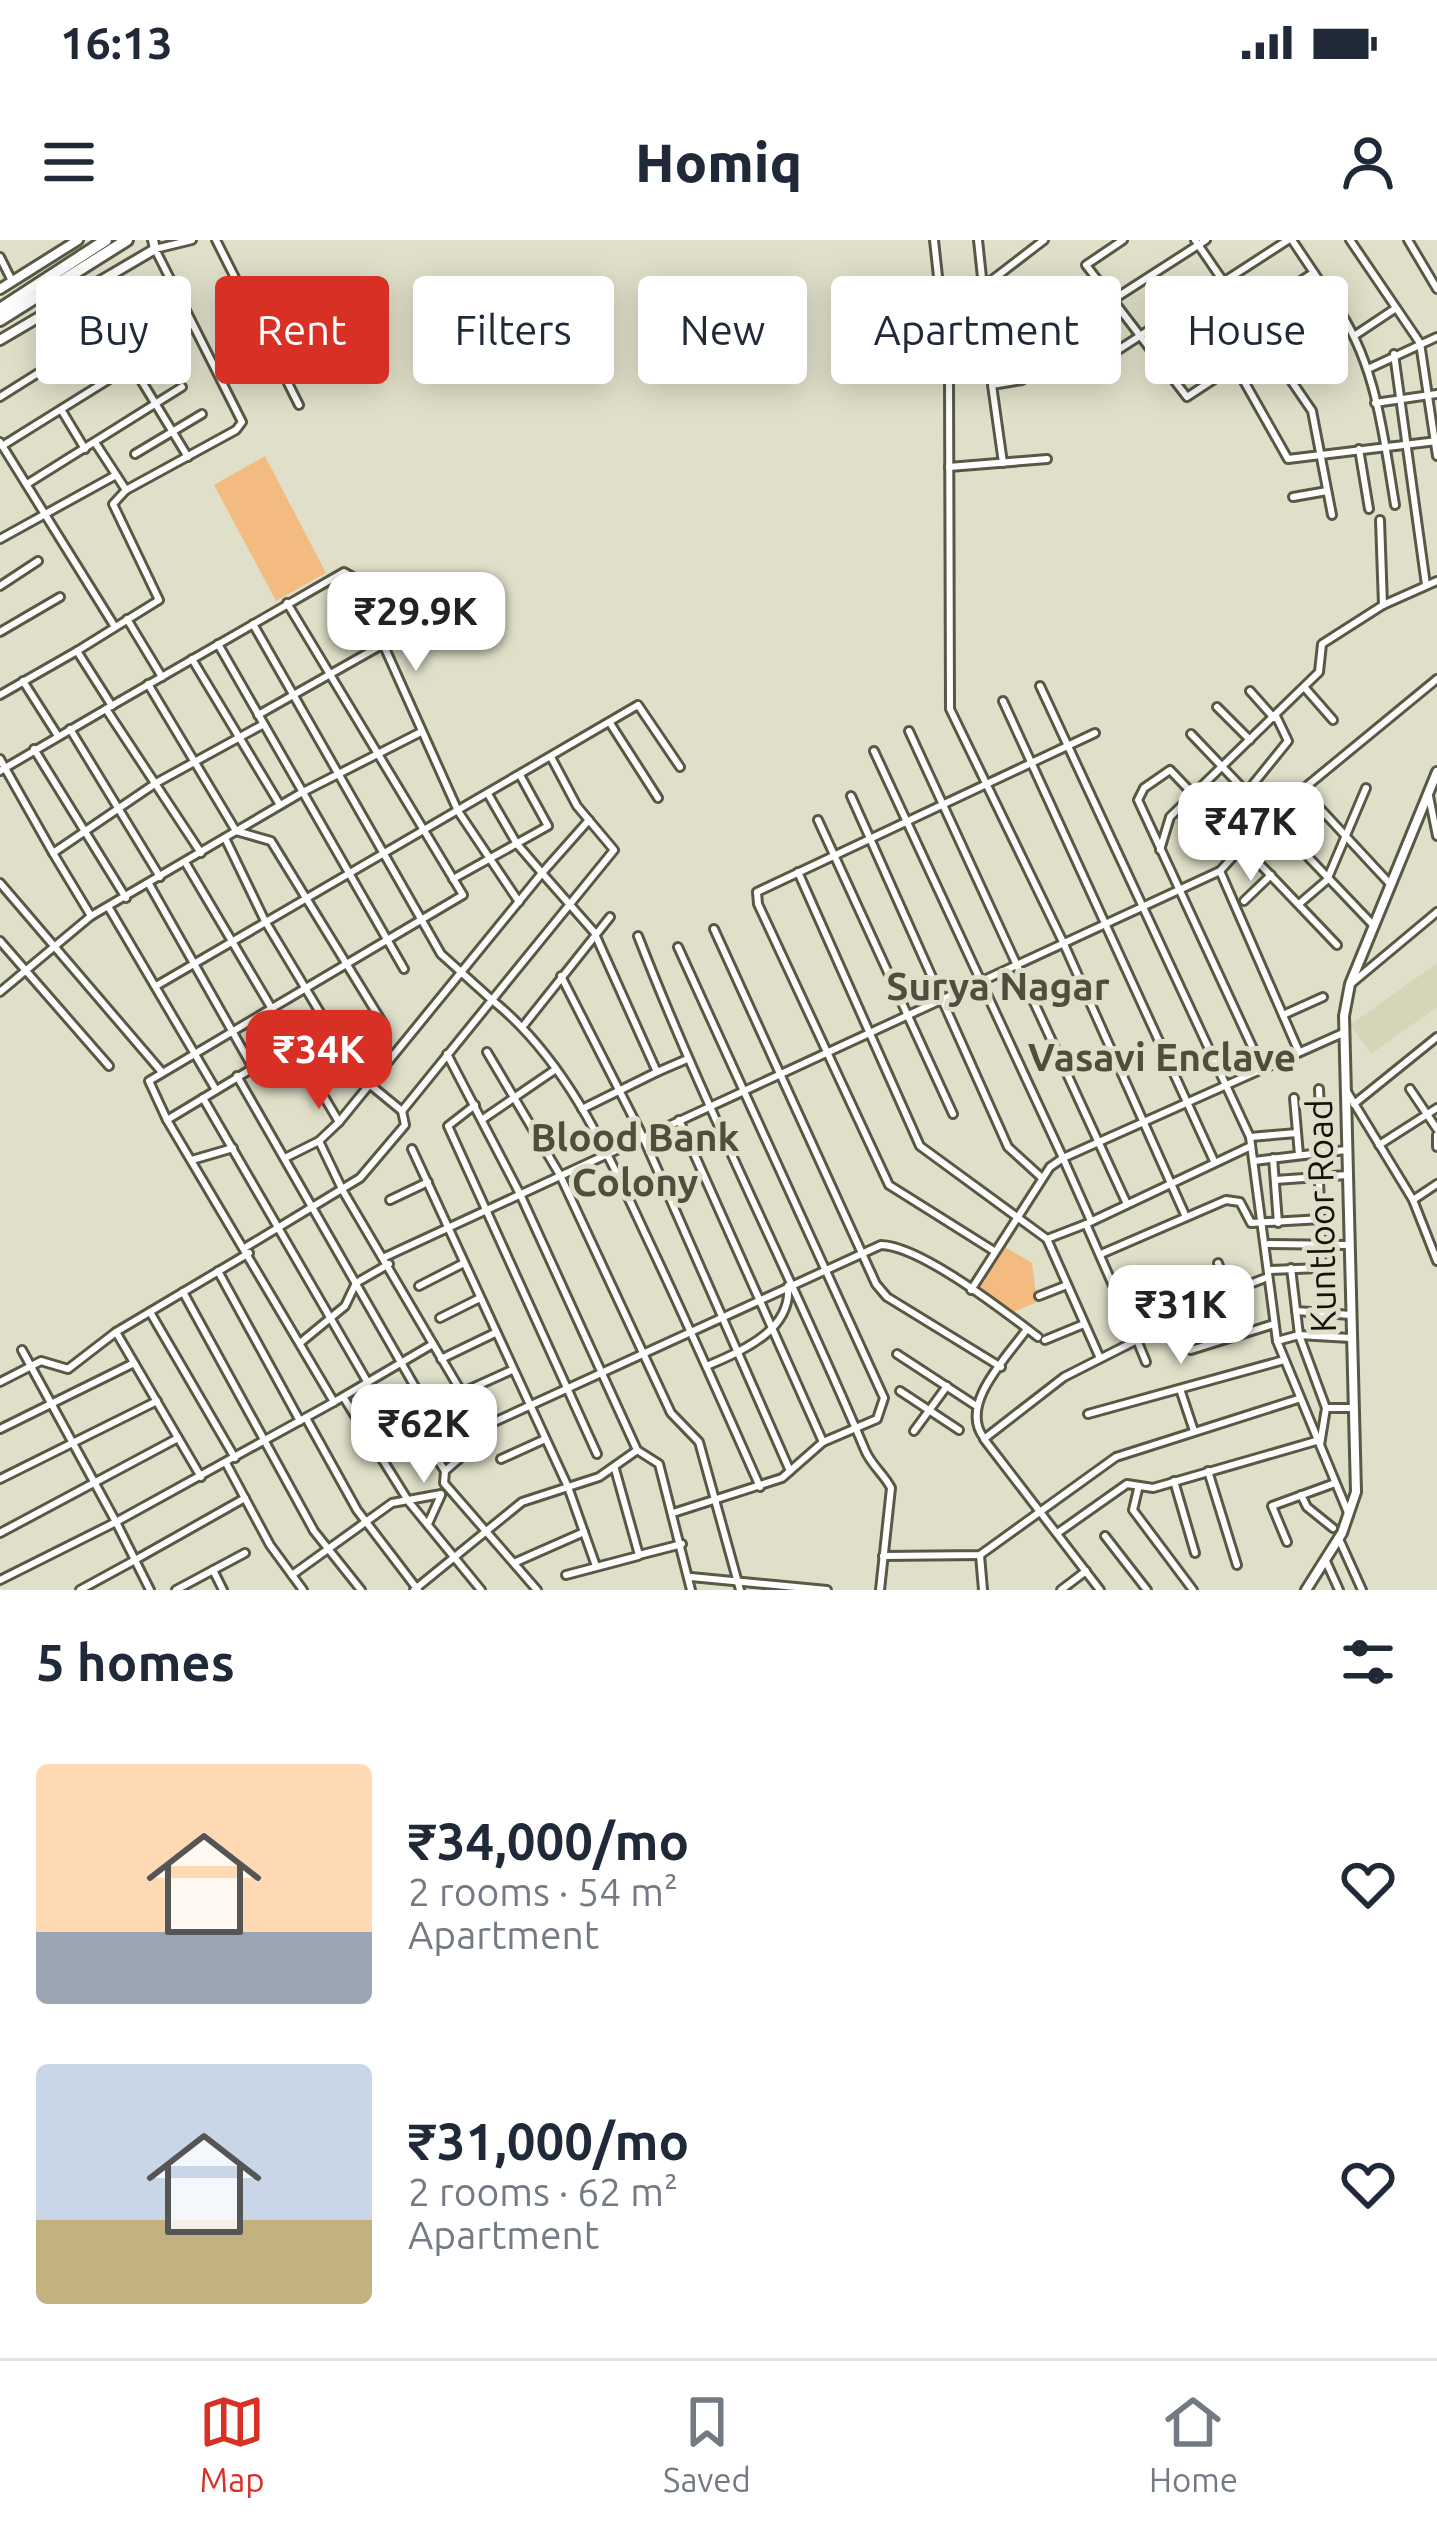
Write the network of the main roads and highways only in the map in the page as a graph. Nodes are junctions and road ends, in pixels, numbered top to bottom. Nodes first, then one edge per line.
1 (106, 240) edge
2 (127, 240) edge
3 (0, 309) edge
4 (0, 320) edge

1 - 3 highway
2 - 4 highway

